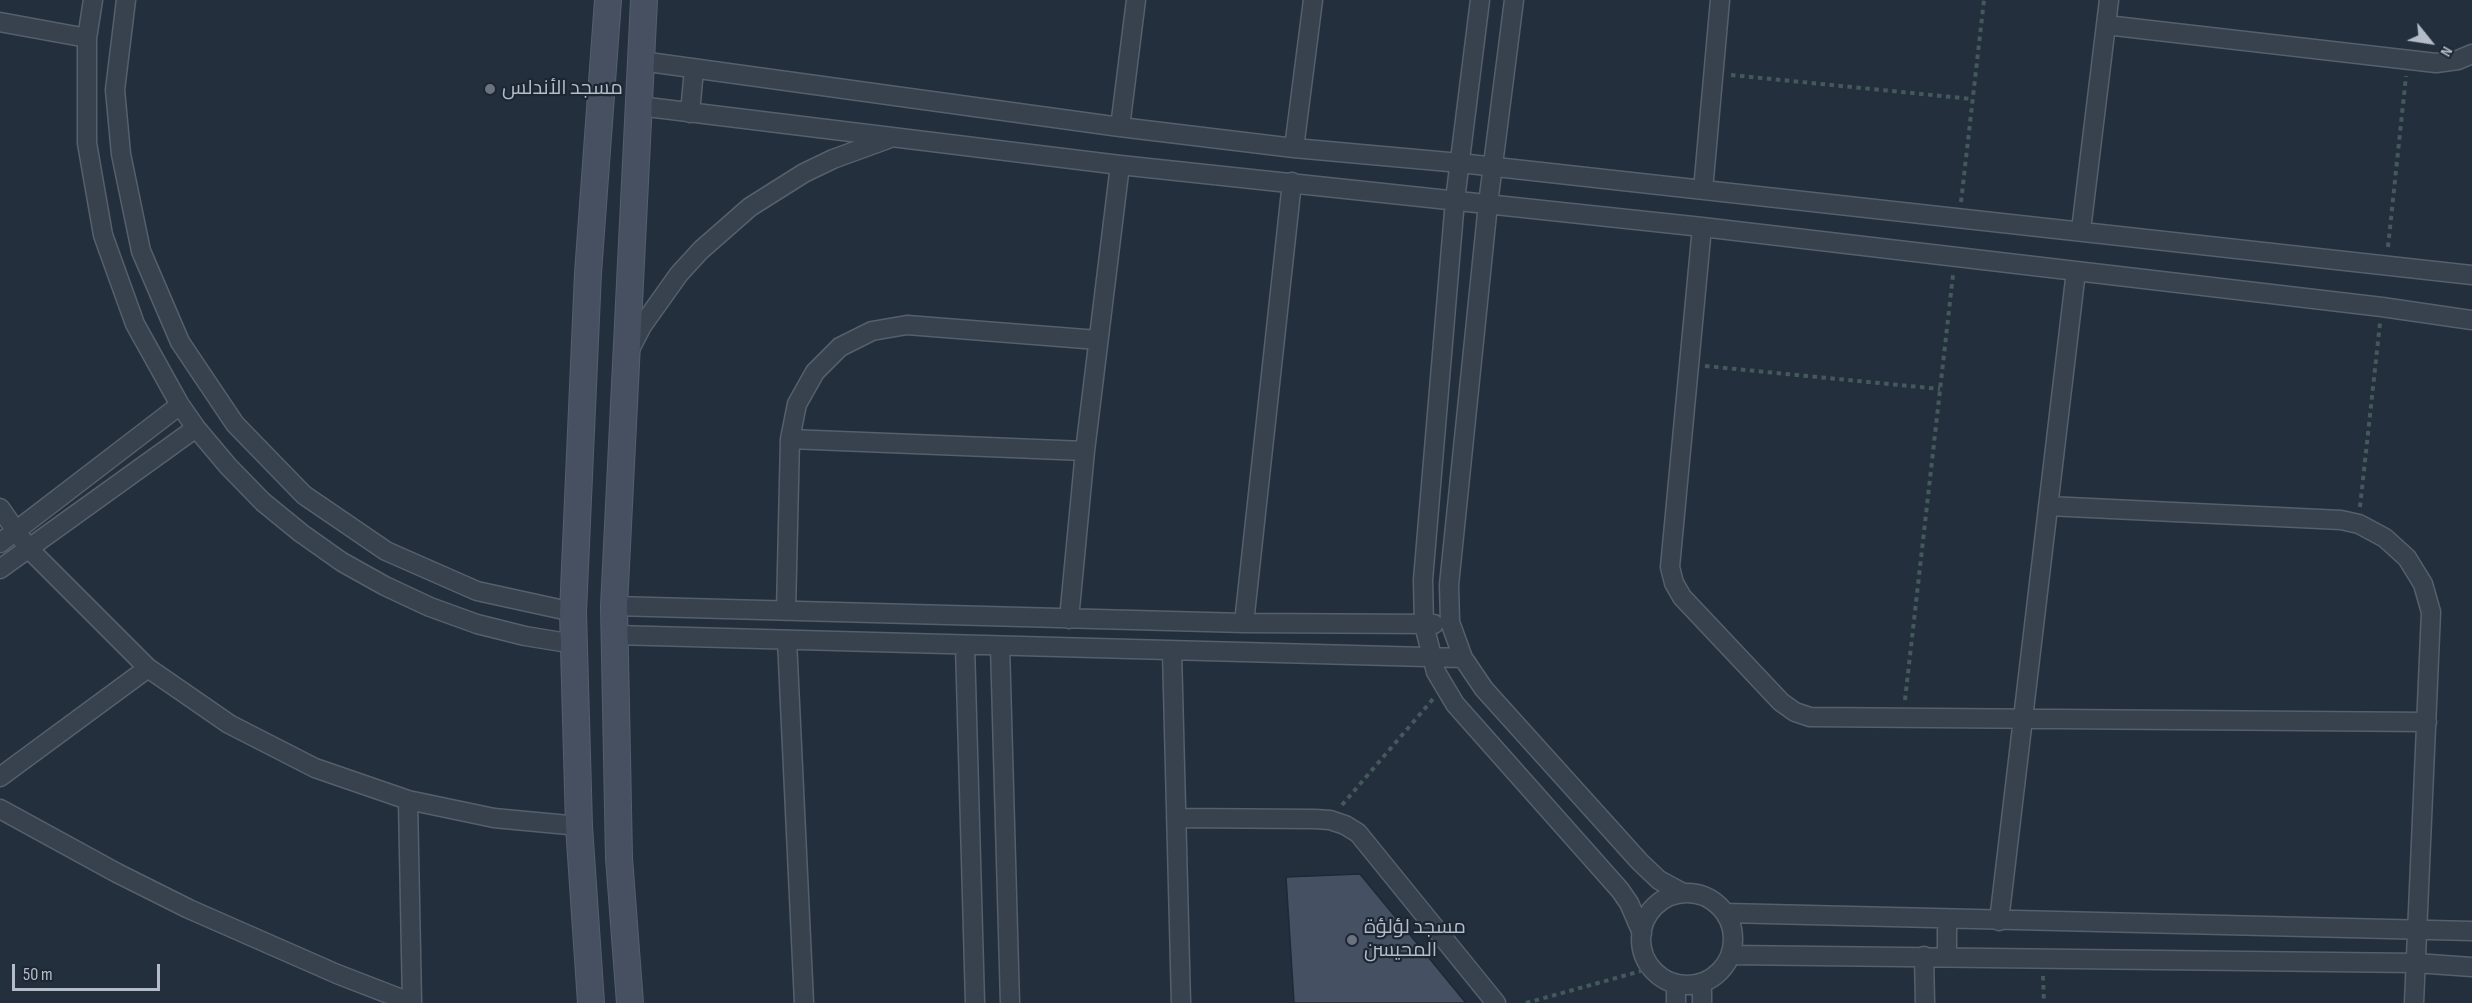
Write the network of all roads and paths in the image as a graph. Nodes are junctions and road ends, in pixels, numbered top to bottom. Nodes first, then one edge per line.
1 (91, 0) edge
2 (126, 0) edge
3 (608, 0) edge
4 (644, 0) edge
5 (1136, 0) edge
6 (1313, 0) edge
7 (1480, 0) edge
8 (1514, 0) edge
9 (1720, 0) edge
10 (1984, 0) edge
11 (2109, 0) edge
12 (0, 22) edge
13 (2106, 25) junction
14 (87, 38) junction
15 (2472, 54) edge
16 (641, 61) junction
17 (694, 69) junction
18 (1714, 73) junction
19 (1972, 99) junction
20 (639, 106) junction
21 (690, 112) junction
22 (1120, 127) junction
23 (894, 137) junction
24 (1294, 148) junction
25 (1460, 163) junction
26 (1120, 165) junction
27 (1492, 167) junction
28 (1292, 182) junction
29 (1703, 190) junction
30 (1455, 200) junction
31 (1488, 204) junction
32 (1959, 218) junction
33 (1702, 227) junction
34 (2081, 230) junction
35 (1954, 258) junction
36 (2076, 271) junction
37 (2468, 272) edge
38 (2440, 316) junction
39 (2472, 320) edge
40 (2472, 328) edge
41 (1098, 340) junction
42 (627, 355) junction
43 (1688, 364) junction
44 (1940, 389) junction
45 (180, 405) junction
46 (196, 428) junction
47 (790, 439) junction
48 (1085, 451) junction
49 (2048, 506) junction
50 (0, 508) edge
51 (16, 531) junction
52 (0, 543) edge
53 (28, 548) junction
54 (0, 569) edge
55 (614, 606) junction
56 (786, 611) junction
57 (573, 612) junction
58 (1069, 618) junction
59 (1450, 622) junction
60 (1244, 623) junction
61 (1424, 625) junction
62 (615, 635) junction
63 (787, 640) junction
64 (574, 644) junction
65 (965, 645) junction
66 (1000, 646) junction
67 (1172, 651) junction
68 (1431, 657) junction
69 (1463, 658) junction
70 (148, 668) junction
71 (1443, 687) junction
72 (1903, 718) junction
73 (2022, 719) junction
74 (2427, 722) junction
75 (0, 777) edge
76 (408, 800) junction
77 (0, 809) edge
78 (1176, 818) junction
79 (1330, 820) junction
80 (579, 826) junction
81 (619, 858) junction
82 (581, 861) junction
83 (1683, 893) junction
84 (1726, 913) junction
85 (1947, 920) junction
86 (1999, 921) junction
87 (2418, 928) junction
88 (2472, 931) edge
89 (1642, 933) junction
90 (1731, 955) junction
91 (1924, 956) junction
92 (1947, 956) junction
93 (2043, 958) junction
94 (2416, 963) junction
95 (2472, 967) edge
96 (1652, 968) junction
97 (1702, 983) junction
98 (1676, 984) junction
99 (591, 1003) edge
100 (630, 1003) edge
101 (804, 1003) edge
102 (975, 1003) edge
103 (1010, 1003) edge
104 (1181, 1003) edge
105 (1496, 1003) edge
106 (1526, 1003) edge
107 (1676, 1003) edge
108 (1702, 1003) edge
109 (1925, 1003) edge
110 (2044, 1003) edge
111 (2414, 1003) edge

1 - 14 street
2 - 57 street
3 - 57 street
4 - 16 street
5 - 22 street
6 - 24 street
7 - 25 street
8 - 27 street
9 - 18 street
10 - 19 path
11 - 13 street
12 - 14 street
13 - 15 street
13 - 34 street
14 - 45 street
16 - 17 street
16 - 20 street
17 - 21 street
17 - 22 street
18 - 19 path
18 - 29 street
19 - 32 path
20 - 21 street
20 - 42 street
21 - 23 street
22 - 24 street
23 - 26 street
23 - 42 street
24 - 25 street
25 - 27 street
25 - 30 street
26 - 28 street
26 - 41 street
27 - 29 street
27 - 31 street
28 - 30 street
28 - 60 street
29 - 32 street
30 - 31 street
30 - 61 street
31 - 33 street
31 - 59 street
32 - 34 street
33 - 35 street
33 - 43 street
34 - 37 street
35 - 36 street
35 - 44 path
36 - 38 street
36 - 49 street
38 - 39 street
38 - 40 street
41 - 47 street
41 - 48 street
42 - 55 street
43 - 44 path
43 - 72 street
44 - 72 path
45 - 46 street
45 - 51 street
46 - 53 street
46 - 64 street
47 - 48 street
47 - 56 street
48 - 58 street
49 - 73 street
49 - 74 street
50 - 51 street
51 - 52 street
51 - 53 street
53 - 54 street
53 - 70 street
55 - 56 street
55 - 62 street
56 - 58 street
57 - 64 street
58 - 60 street
59 - 61 street
59 - 69 street
60 - 61 street
61 - 68 street
62 - 63 street
62 - 81 street
63 - 65 street
63 - 101 street
64 - 80 street
65 - 66 street
65 - 102 street
66 - 67 street
66 - 103 street
67 - 68 street
67 - 78 street
68 - 69 street
68 - 71 street
69 - 83 street
70 - 75 street
70 - 76 street
71 - 79 path
71 - 89 street
72 - 73 street
73 - 74 street
73 - 86 street
74 - 87 street
76 - 77 street
76 - 80 street
78 - 79 street
78 - 104 street
79 - 105 street
80 - 82 street
81 - 82 street
81 - 100 street
82 - 99 street
83 - 84 street
83 - 89 street
84 - 85 street
84 - 90 street
85 - 86 street
85 - 92 street
86 - 87 street
87 - 88 street
87 - 94 street
89 - 96 street
90 - 91 street
90 - 97 street
91 - 92 street
91 - 109 street
92 - 93 street
93 - 94 street
93 - 110 path
94 - 95 street
94 - 111 street
96 - 98 street
96 - 106 path
97 - 98 street
97 - 108 street
98 - 107 street

